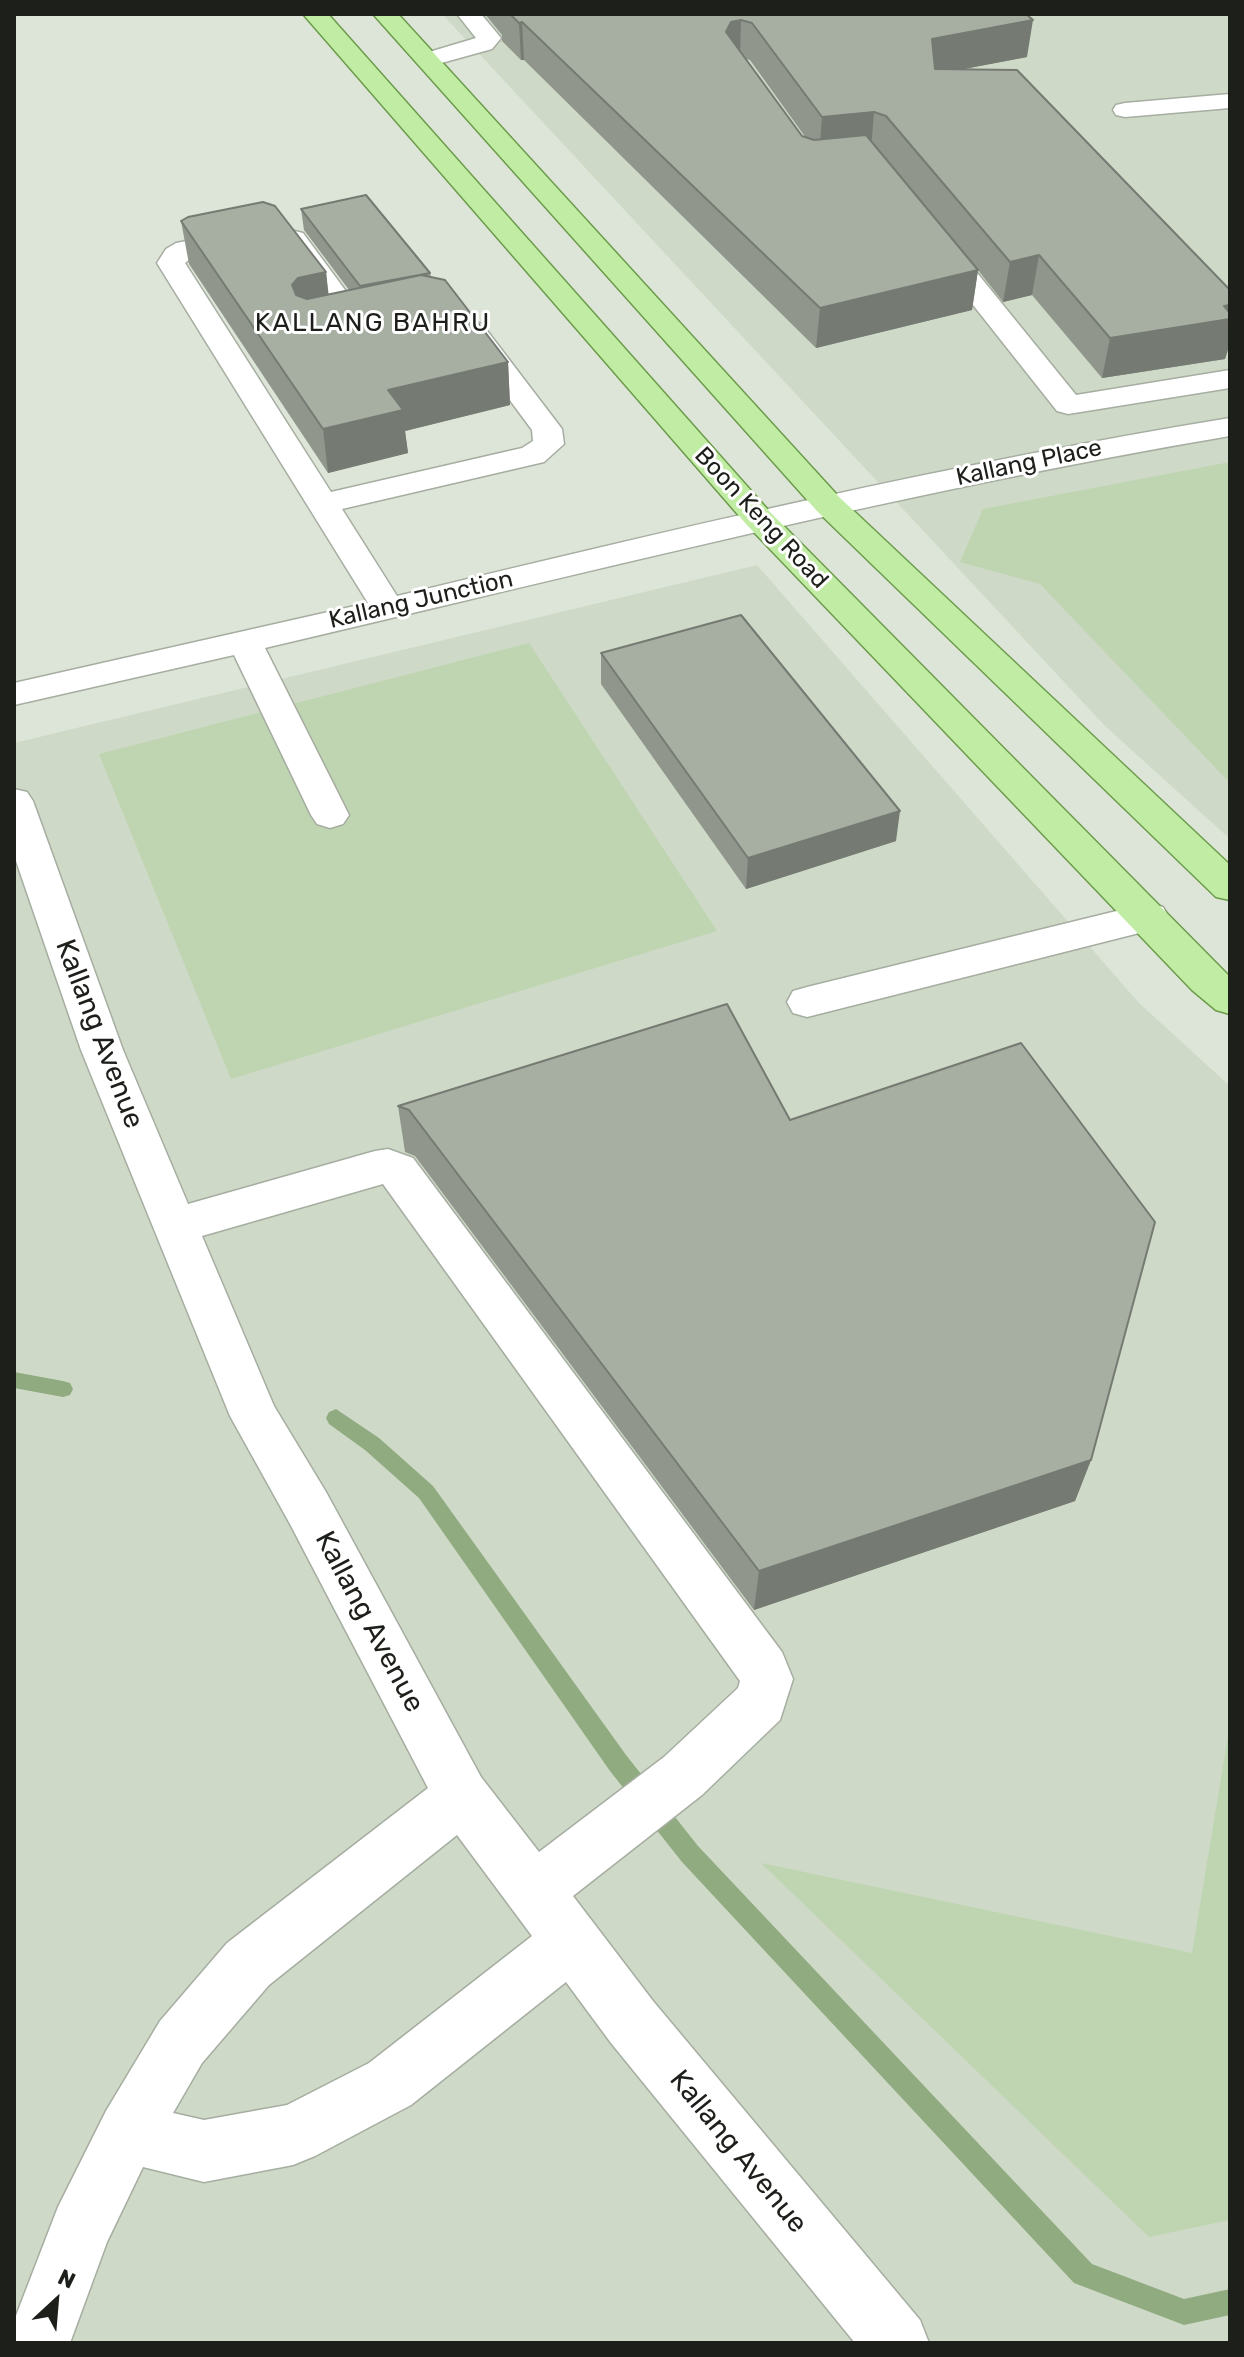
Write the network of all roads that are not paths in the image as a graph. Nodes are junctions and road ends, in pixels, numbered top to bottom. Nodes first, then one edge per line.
1 (315, 14) edge
2 (385, 14) edge
3 (469, 14) edge
4 (427, 60) junction
5 (1230, 101) edge
6 (1125, 110) dead end
7 (920, 222) edge
8 (453, 310) edge
9 (355, 321) edge
10 (1230, 379) edge
11 (1230, 427) edge
12 (321, 504) junction
13 (828, 504) junction
14 (758, 518) junction
15 (388, 608) junction
16 (245, 641) junction
17 (14, 694) edge
18 (14, 801) edge
19 (330, 815) dead end
20 (1230, 887) edge
21 (1149, 917) junction
22 (1230, 999) edge
23 (807, 1002) dead end
24 (174, 1226) junction
25 (462, 1796) junction
26 (533, 1892) junction
27 (572, 1941) junction
28 (128, 2133) junction
29 (38, 2343) edge
30 (897, 2343) edge

1 - 14 main road, Boon Keng Road
2 - 4 main road
3 - 4 street
4 - 13 main road
5 - 6 street
7 - 10 street
8 - 12 street
9 - 12 street
11 - 13 street, Kallang Place
12 - 15 street
13 - 14 street, Kallang Junction
13 - 20 main road
14 - 15 street, Kallang Junction
14 - 21 main road, Boon Keng Road
15 - 16 street, Kallang Junction
16 - 17 street, Kallang Junction
16 - 19 street
18 - 24 street, Kallang Avenue
21 - 22 main road, Boon Keng Road
21 - 23 street
24 - 25 street, Kallang Avenue
24 - 26 street
25 - 26 street, Kallang Avenue
25 - 28 street
26 - 27 street, Kallang Avenue
27 - 28 street
27 - 30 street, Kallang Avenue
28 - 29 street

